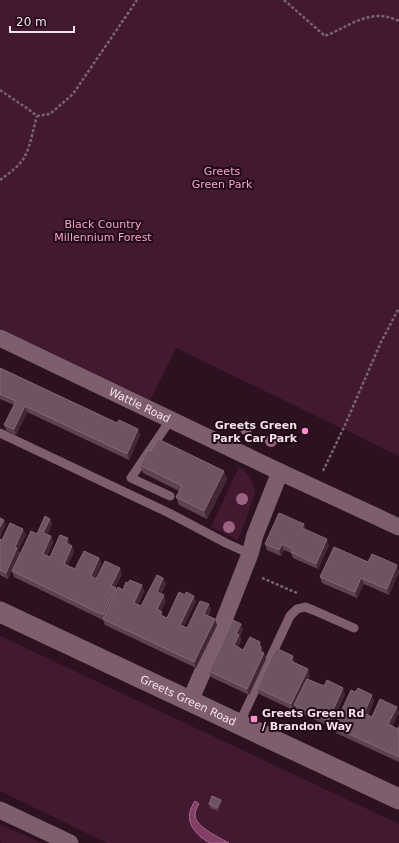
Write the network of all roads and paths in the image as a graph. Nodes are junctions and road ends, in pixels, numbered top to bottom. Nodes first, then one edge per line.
1 (137, 0) edge
2 (284, 0) edge
3 (399, 21) edge
4 (0, 90) edge
5 (37, 116) junction
6 (0, 180) edge
7 (399, 308) edge
8 (0, 338) edge
9 (171, 419) junction
10 (0, 433) edge
11 (280, 472) junction
12 (315, 488) junction
13 (170, 496) dead end
14 (399, 527) edge
15 (250, 554) junction
16 (0, 612) edge
17 (354, 628) dead end
18 (190, 701) junction
19 (239, 724) junction
20 (399, 799) edge
21 (0, 810) edge
22 (70, 843) edge

1 - 5 path
2 - 3 path
4 - 5 path
5 - 6 path
7 - 12 path
8 - 9 street, Wattle Road
9 - 11 street, Wattle Road
9 - 13 lane
10 - 15 lane
11 - 12 street, Wattle Road
11 - 15 street
12 - 14 street, Wattle Road
15 - 18 street
16 - 18 street, Greets Green Road
17 - 19 lane
18 - 19 street, Greets Green Road
19 - 20 street, Greets Green Road
21 - 22 street

